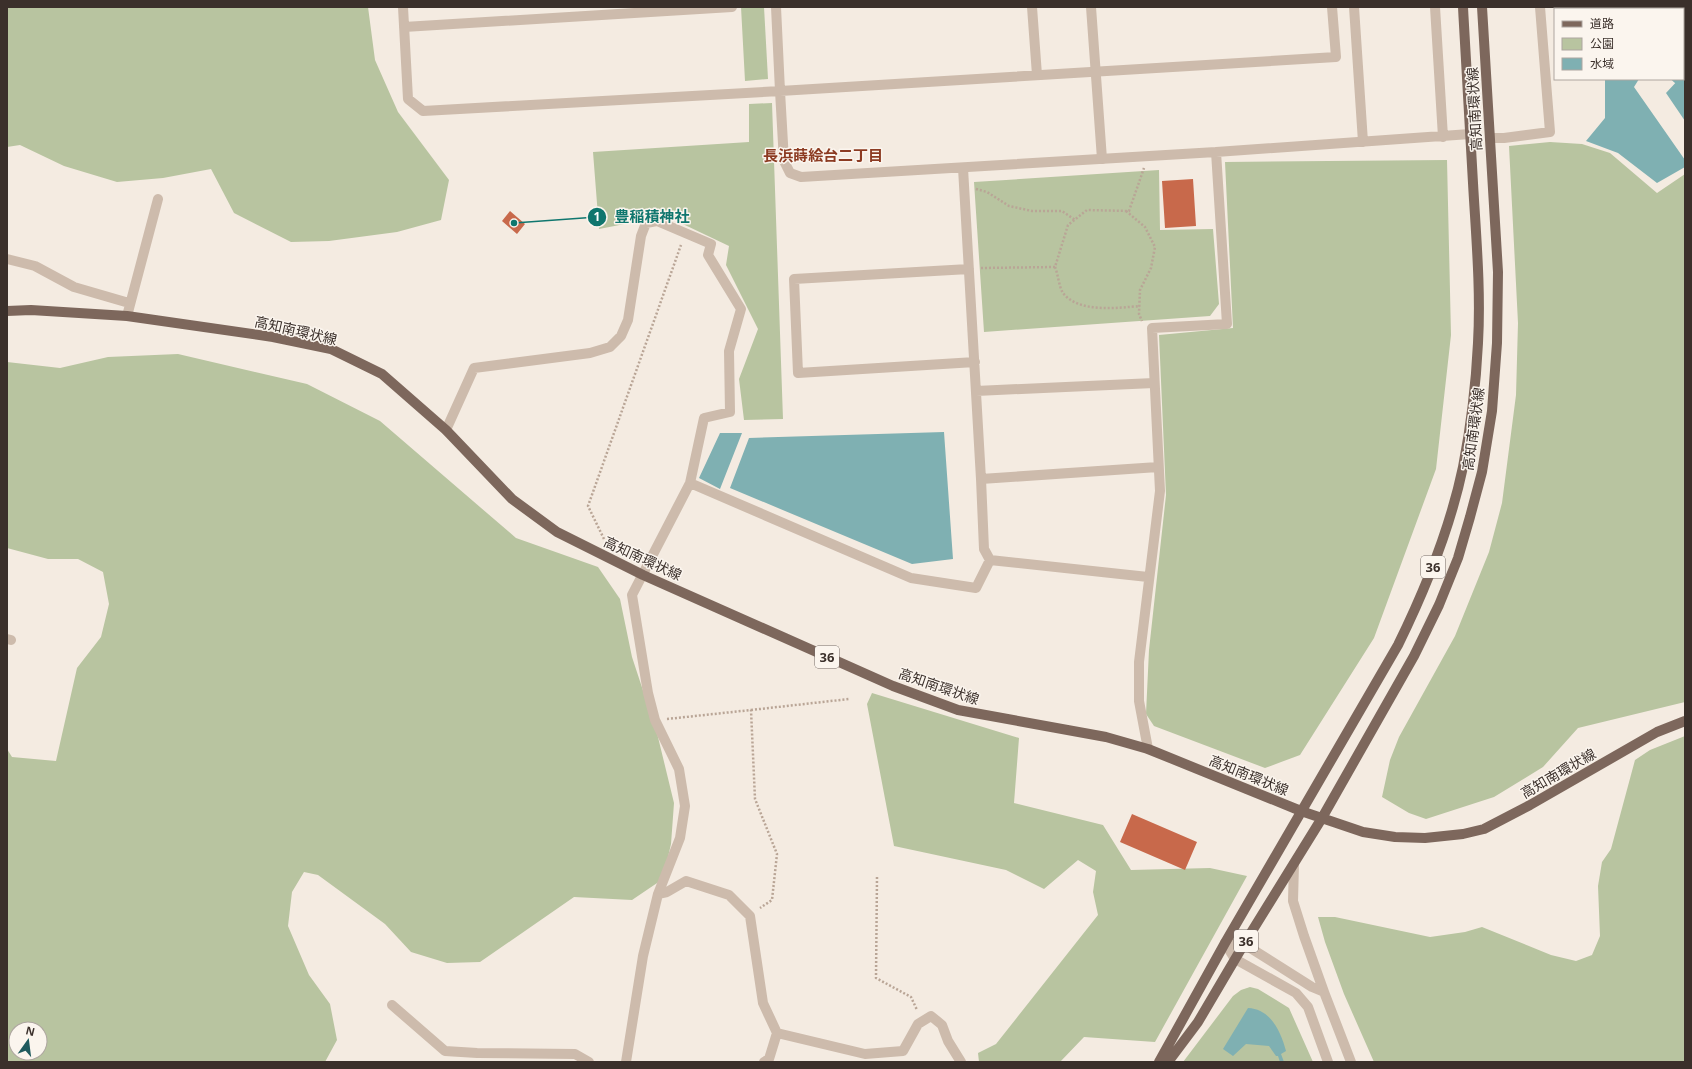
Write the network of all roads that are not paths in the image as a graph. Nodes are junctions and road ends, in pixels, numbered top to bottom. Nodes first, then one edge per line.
1 (403, 7) edge
2 (732, 7) edge
3 (776, 7) edge
4 (1032, 7) edge
5 (1091, 7) edge
6 (1332, 7) edge
7 (1354, 7) edge
8 (1435, 7) edge
9 (1462, 7) edge
10 (1482, 7) edge
11 (1540, 7) edge
12 (404, 27) junction
13 (1096, 72) junction
14 (1037, 75) junction
15 (780, 91) junction
16 (1470, 134) junction
17 (1443, 137) junction
18 (1490, 138) junction
19 (1363, 142) junction
20 (1216, 152) junction
21 (1102, 159) junction
22 (963, 168) junction
23 (158, 199) dead end
24 (7, 260) edge
25 (969, 269) junction
26 (129, 304) junction
27 (7, 312) edge
28 (126, 316) junction
29 (974, 362) junction
30 (1154, 383) junction
31 (976, 391) junction
32 (446, 430) junction
33 (1158, 467) junction
34 (981, 479) junction
35 (690, 483) junction
36 (990, 560) junction
37 (643, 575) junction
38 (1148, 577) junction
39 (1685, 721) edge
40 (1148, 749) junction
41 (1301, 811) junction
42 (1322, 818) junction
43 (1294, 864) junction
44 (658, 894) junction
45 (1224, 943) junction
46 (1244, 944) junction
47 (1235, 959) junction
48 (1324, 992) junction
49 (392, 1005) dead end
50 (776, 1033) junction
51 (588, 1062) edge
52 (626, 1062) edge
53 (764, 1062) edge
54 (961, 1062) edge
55 (1159, 1062) edge
56 (1168, 1062) edge
57 (1328, 1062) edge
58 (1351, 1062) edge

1 - 12 street
2 - 12 street
3 - 15 street
4 - 14 street
5 - 13 street
6 - 13 street
7 - 19 street
8 - 17 street
9 - 16 main road, 高知南環状線 / 36
10 - 18 main road, 高知南環状線 / 36
11 - 18 street
12 - 15 street
13 - 14 street
13 - 21 street
14 - 15 street
15 - 22 street
16 - 17 street
16 - 41 main road, 高知南環状線 / 36
17 - 19 street
18 - 42 main road, 高知南環状線 / 36
19 - 20 street
20 - 21 street
20 - 30 street
21 - 22 street
22 - 25 street
23 - 26 street
24 - 26 street
25 - 29 street
25 - 29 street
26 - 28 street
27 - 28 main road, 高知南環状線 / 36
28 - 32 main road, 高知南環状線 / 36
29 - 31 street
30 - 31 street
30 - 33 street
31 - 34 street
32 - 35 street
32 - 37 main road, 高知南環状線 / 36
33 - 34 street
33 - 38 street
34 - 36 street
35 - 36 street
35 - 37 street
36 - 38 street
37 - 40 main road, 高知南環状線 / 36
37 - 44 street
38 - 40 street
39 - 42 main road, 高知南環状線 / 36
40 - 41 main road, 高知南環状線 / 36
41 - 42 main road, 高知南環状線 / 36
41 - 45 main road, 高知南環状線 / 36
42 - 43 main road, 高知南環状線 / 36
43 - 46 main road, 高知南環状線 / 36
43 - 48 street
44 - 50 street
44 - 52 street
45 - 46 street
45 - 47 street
45 - 55 main road, 高知南環状線 / 36
46 - 47 main road, 高知南環状線 / 36
46 - 48 street
47 - 56 main road, 高知南環状線 / 36
47 - 57 street
48 - 58 street
49 - 51 street
50 - 53 street
50 - 54 street

